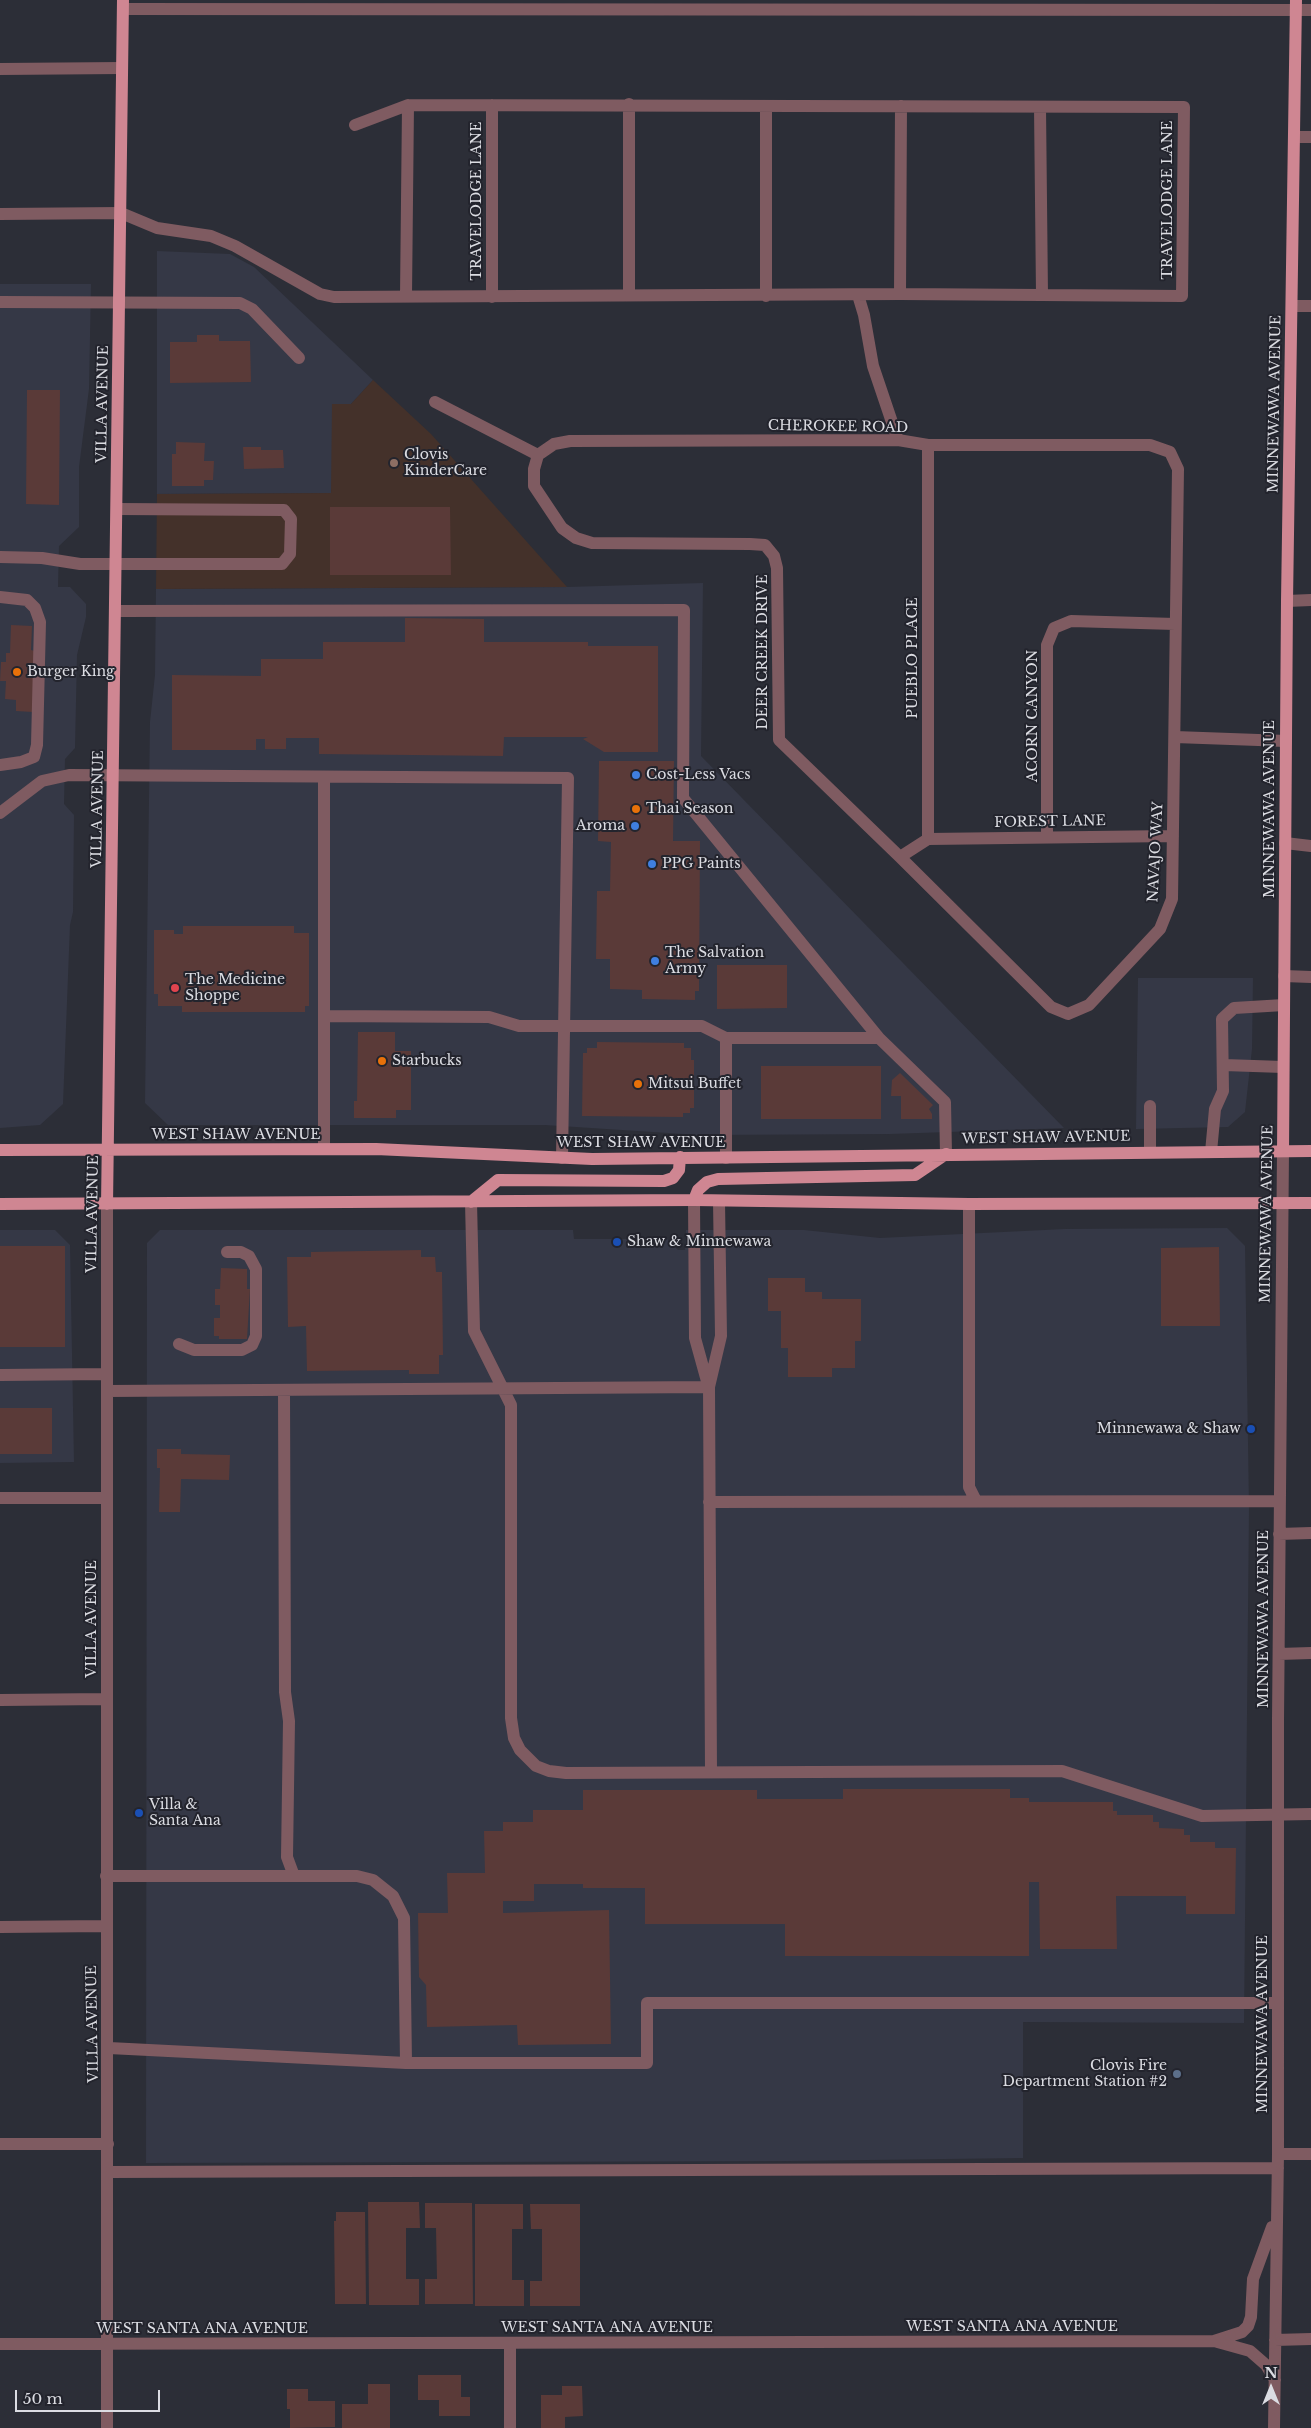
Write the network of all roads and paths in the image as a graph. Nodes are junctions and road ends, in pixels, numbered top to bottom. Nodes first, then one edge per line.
1 (123, 4) edge
2 (311, 5) edge
3 (595, 5) edge
4 (712, 5) edge
5 (1296, 5) edge
6 (1311, 10) edge
7 (122, 68) junction
8 (0, 69) edge
9 (630, 104) junction
10 (408, 105) junction
11 (492, 105) junction
12 (766, 106) junction
13 (902, 106) junction
14 (1040, 106) junction
15 (355, 125) dead end
16 (1294, 137) junction
17 (1311, 137) edge
18 (120, 213) junction
19 (0, 214) edge
20 (900, 294) junction
21 (629, 295) junction
22 (858, 295) junction
23 (1042, 295) junction
24 (406, 296) junction
25 (766, 296) junction
26 (492, 297) junction
27 (120, 301) junction
28 (0, 302) edge
29 (1292, 306) junction
30 (1311, 306) edge
31 (299, 358) dead end
32 (435, 402) dead end
33 (898, 440) junction
34 (928, 445) junction
35 (1170, 452) joint
36 (538, 455) junction
37 (117, 509) junction
38 (0, 557) edge
39 (116, 564) junction
40 (0, 597) edge
41 (1311, 600) edge
42 (1287, 601) junction
43 (116, 611) junction
44 (1175, 624) junction
45 (1175, 737) junction
46 (1286, 741) junction
47 (0, 765) edge
48 (114, 776) junction
49 (324, 777) junction
50 (0, 813) edge
51 (1173, 836) junction
52 (1047, 837) junction
53 (928, 838) junction
54 (1285, 843) junction
55 (1311, 846) edge
56 (900, 857) junction
57 (1284, 976) junction
58 (1311, 977) edge
59 (1284, 1005) junction
60 (1068, 1014) joint
61 (324, 1016) junction
62 (564, 1026) junction
63 (726, 1038) junction
64 (879, 1038) junction
65 (1224, 1065) junction
66 (1283, 1066) junction
67 (1150, 1106) dead end
68 (324, 1149) junction
69 (0, 1150) edge
70 (109, 1150) junction
71 (1311, 1151) edge
72 (1150, 1152) junction
73 (1211, 1152) junction
74 (1283, 1152) junction
75 (946, 1154) junction
76 (680, 1157) junction
77 (562, 1158) junction
78 (726, 1158) junction
79 (694, 1200) junction
80 (720, 1201) junction
81 (472, 1202) junction
82 (1281, 1203) junction
83 (1311, 1203) edge
84 (0, 1204) edge
85 (107, 1204) junction
86 (969, 1204) junction
87 (227, 1252) dead end
88 (179, 1344) dead end
89 (107, 1374) junction
90 (0, 1375) edge
91 (709, 1388) junction
92 (504, 1389) junction
93 (284, 1390) junction
94 (107, 1391) junction
95 (0, 1498) edge
96 (107, 1498) junction
97 (976, 1501) junction
98 (1280, 1501) junction
99 (709, 1502) junction
100 (1311, 1533) edge
101 (1279, 1534) junction
102 (1311, 1653) edge
103 (1279, 1654) junction
104 (0, 1700) edge
105 (107, 1700) junction
106 (711, 1772) junction
107 (1311, 1814) edge
108 (1278, 1815) junction
109 (106, 1876) junction
110 (294, 1876) junction
111 (106, 1926) junction
112 (0, 1927) edge
113 (1277, 2003) junction
114 (109, 2048) junction
115 (406, 2063) junction
116 (0, 2144) edge
117 (108, 2144) junction
118 (1278, 2154) junction
119 (1311, 2154) edge
120 (1278, 2168) junction
121 (109, 2172) junction
122 (1276, 2218) junction
123 (1311, 2339) edge
124 (1275, 2340) junction
125 (1214, 2341) junction
126 (510, 2343) junction
127 (0, 2344) edge
128 (107, 2344) junction
129 (1275, 2380) junction
130 (107, 2428) edge
131 (510, 2428) edge
132 (1274, 2428) edge

1 - 2 street
1 - 7 main road, VILLA AVENUE
2 - 3 street
3 - 4 street
4 - 5 street
5 - 6 street
5 - 16 main road, MINNEWAWA AVENUE
7 - 8 street
7 - 18 main road, VILLA AVENUE
9 - 11 street, TRAVELODGE LANE
9 - 12 street, TRAVELODGE LANE
9 - 21 street
10 - 11 street, TRAVELODGE LANE
10 - 15 street, TRAVELODGE LANE
10 - 24 street
11 - 26 street, TRAVELODGE LANE
12 - 13 street, TRAVELODGE LANE
12 - 25 street
13 - 14 street, TRAVELODGE LANE
13 - 20 street
14 - 23 street
14 - 23 street, TRAVELODGE LANE
16 - 17 street
16 - 29 main road, MINNEWAWA AVENUE
18 - 19 street
18 - 24 street, TRAVELODGE LANE
18 - 27 main road, VILLA AVENUE
20 - 22 street, TRAVELODGE LANE
20 - 23 street, TRAVELODGE LANE
21 - 25 street, TRAVELODGE LANE
21 - 26 street, TRAVELODGE LANE
22 - 25 street, TRAVELODGE LANE
22 - 33 street
24 - 26 street, TRAVELODGE LANE
27 - 28 street
27 - 31 street
27 - 37 main road, VILLA AVENUE
29 - 30 street
29 - 42 main road, MINNEWAWA AVENUE
32 - 36 street
33 - 34 street, CHEROKEE ROAD
33 - 36 street, CHEROKEE ROAD
34 - 35 street, CHEROKEE ROAD
34 - 53 street, PUEBLO PLACE
35 - 44 street, NAVAJO WAY
36 - 56 street, DEER CREEK DRIVE
37 - 39 main road, VILLA AVENUE
37 - 39 street
38 - 39 street
39 - 43 main road, VILLA AVENUE
40 - 47 street
41 - 42 street
42 - 46 main road, MINNEWAWA AVENUE
43 - 48 main road, VILLA AVENUE
43 - 64 street
44 - 45 street, NAVAJO WAY
44 - 52 street, ACORN CANYON
45 - 46 street
45 - 51 street, NAVAJO WAY
46 - 54 main road, MINNEWAWA AVENUE
48 - 49 street
48 - 50 street
48 - 70 main road, VILLA AVENUE
49 - 61 street
49 - 62 street
51 - 52 street, FOREST LANE
51 - 60 street, NAVAJO WAY
52 - 53 street, FOREST LANE
53 - 56 street
54 - 55 street
54 - 57 main road, MINNEWAWA AVENUE
56 - 60 street, DEER CREEK DRIVE
57 - 58 street
57 - 59 main road, MINNEWAWA AVENUE
59 - 65 street
59 - 66 main road, MINNEWAWA AVENUE
61 - 62 street
61 - 68 street
62 - 63 street
62 - 77 street
63 - 64 street
63 - 78 street
64 - 75 street
65 - 66 street
65 - 73 street
66 - 74 main road, MINNEWAWA AVENUE
67 - 72 street
68 - 70 main road, WEST SHAW AVENUE
68 - 77 main road, WEST SHAW AVENUE
69 - 70 main road, WEST SHAW AVENUE
70 - 85 main road, VILLA AVENUE
71 - 74 main road, WEST SHAW AVENUE
72 - 73 main road, WEST SHAW AVENUE
72 - 75 main road, WEST SHAW AVENUE
73 - 74 main road, WEST SHAW AVENUE
74 - 82 street, MINNEWAWA AVENUE
75 - 78 main road, WEST SHAW AVENUE
75 - 79 main road
76 - 77 main road, WEST SHAW AVENUE
76 - 78 main road, WEST SHAW AVENUE
76 - 81 main road
79 - 80 main road
79 - 81 main road
79 - 91 street
80 - 86 main road
80 - 91 street
81 - 85 main road
81 - 92 street
82 - 83 main road
82 - 86 main road
82 - 98 street, MINNEWAWA AVENUE
84 - 85 main road
85 - 89 street, VILLA AVENUE
86 - 97 street
87 - 88 street
89 - 90 street
89 - 94 street, VILLA AVENUE
91 - 92 street
91 - 99 street
92 - 93 street
92 - 106 street
93 - 94 street
93 - 110 street
94 - 96 street, VILLA AVENUE
95 - 96 street
96 - 105 street, VILLA AVENUE
97 - 98 street
97 - 99 street
98 - 101 street, MINNEWAWA AVENUE
99 - 106 street
100 - 101 street
101 - 103 street, MINNEWAWA AVENUE
102 - 103 street
103 - 108 street, MINNEWAWA AVENUE
104 - 105 street
105 - 109 street, VILLA AVENUE
106 - 108 street
107 - 108 street
108 - 113 street, MINNEWAWA AVENUE
109 - 110 street
109 - 111 street, VILLA AVENUE
110 - 115 street
111 - 112 street
111 - 114 street, VILLA AVENUE
113 - 115 street
113 - 118 street, MINNEWAWA AVENUE
114 - 115 street
114 - 117 street, VILLA AVENUE
116 - 117 street
117 - 121 street, VILLA AVENUE
118 - 119 street
118 - 120 street, MINNEWAWA AVENUE
120 - 121 street
120 - 122 street, MINNEWAWA AVENUE
121 - 128 street, VILLA AVENUE
122 - 124 street, MINNEWAWA AVENUE
122 - 125 street, WEST SANTA ANA AVENUE
123 - 124 street
124 - 129 street, MINNEWAWA AVENUE
125 - 126 street, WEST SANTA ANA AVENUE
125 - 129 street, WEST SANTA ANA AVENUE
126 - 128 street, WEST SANTA ANA AVENUE
126 - 131 street
127 - 128 street, WEST SANTA ANA AVENUE
128 - 130 street, VILLA AVENUE
129 - 132 street, MINNEWAWA AVENUE

